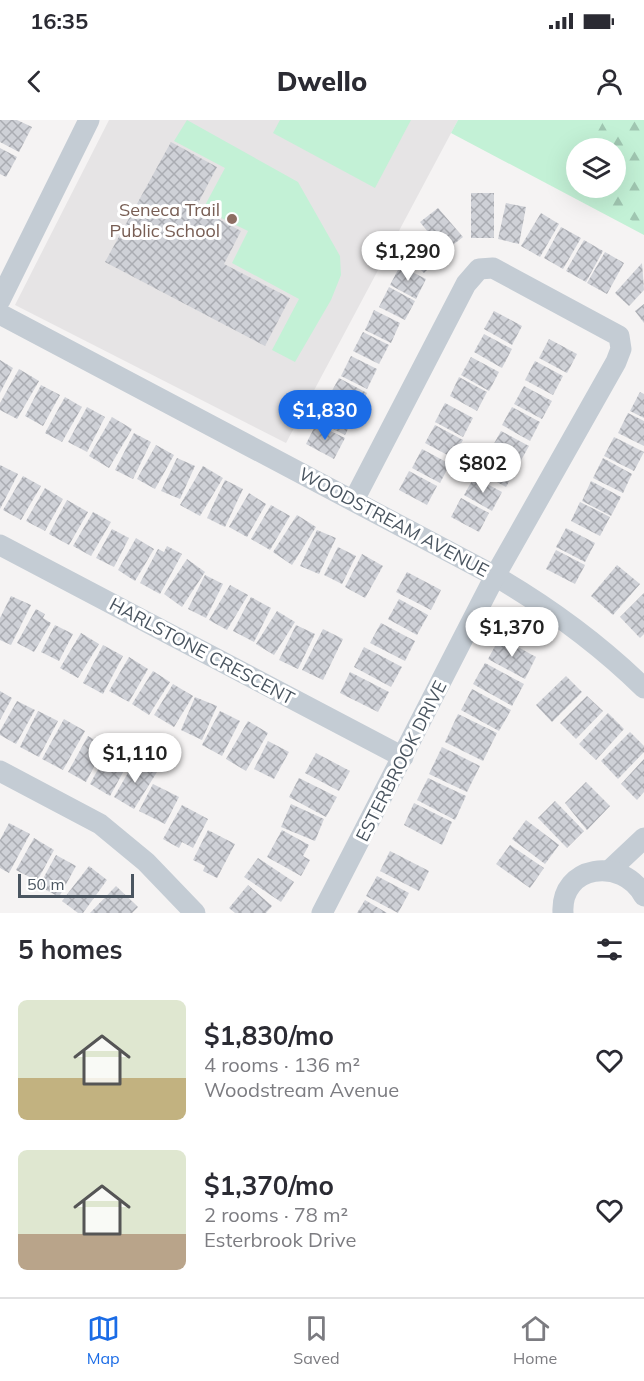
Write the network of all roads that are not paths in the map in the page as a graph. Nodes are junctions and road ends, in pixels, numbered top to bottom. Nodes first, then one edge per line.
1 (89, 120) edge
2 (0, 300) edge
3 (0, 314) edge
4 (354, 500) junction
5 (0, 545) edge
6 (495, 576) junction
7 (644, 688) edge
8 (403, 757) junction
9 (0, 771) edge
10 (644, 838) edge
11 (610, 870) junction
12 (644, 896) edge
13 (195, 913) edge
14 (322, 913) edge
15 (563, 913) edge

1 - 2 street
3 - 4 street, WOODSTREAM AVENUE
4 - 6 street, WOODSTREAM AVENUE
4 - 6 street, ESTERBROOK DRIVE
5 - 8 street, HARLSTONE CRESCENT
6 - 7 street, WOODSTREAM AVENUE
6 - 8 street, ESTERBROOK DRIVE
8 - 14 street, ESTERBROOK DRIVE
9 - 13 street
10 - 11 street
11 - 12 street
11 - 15 street

